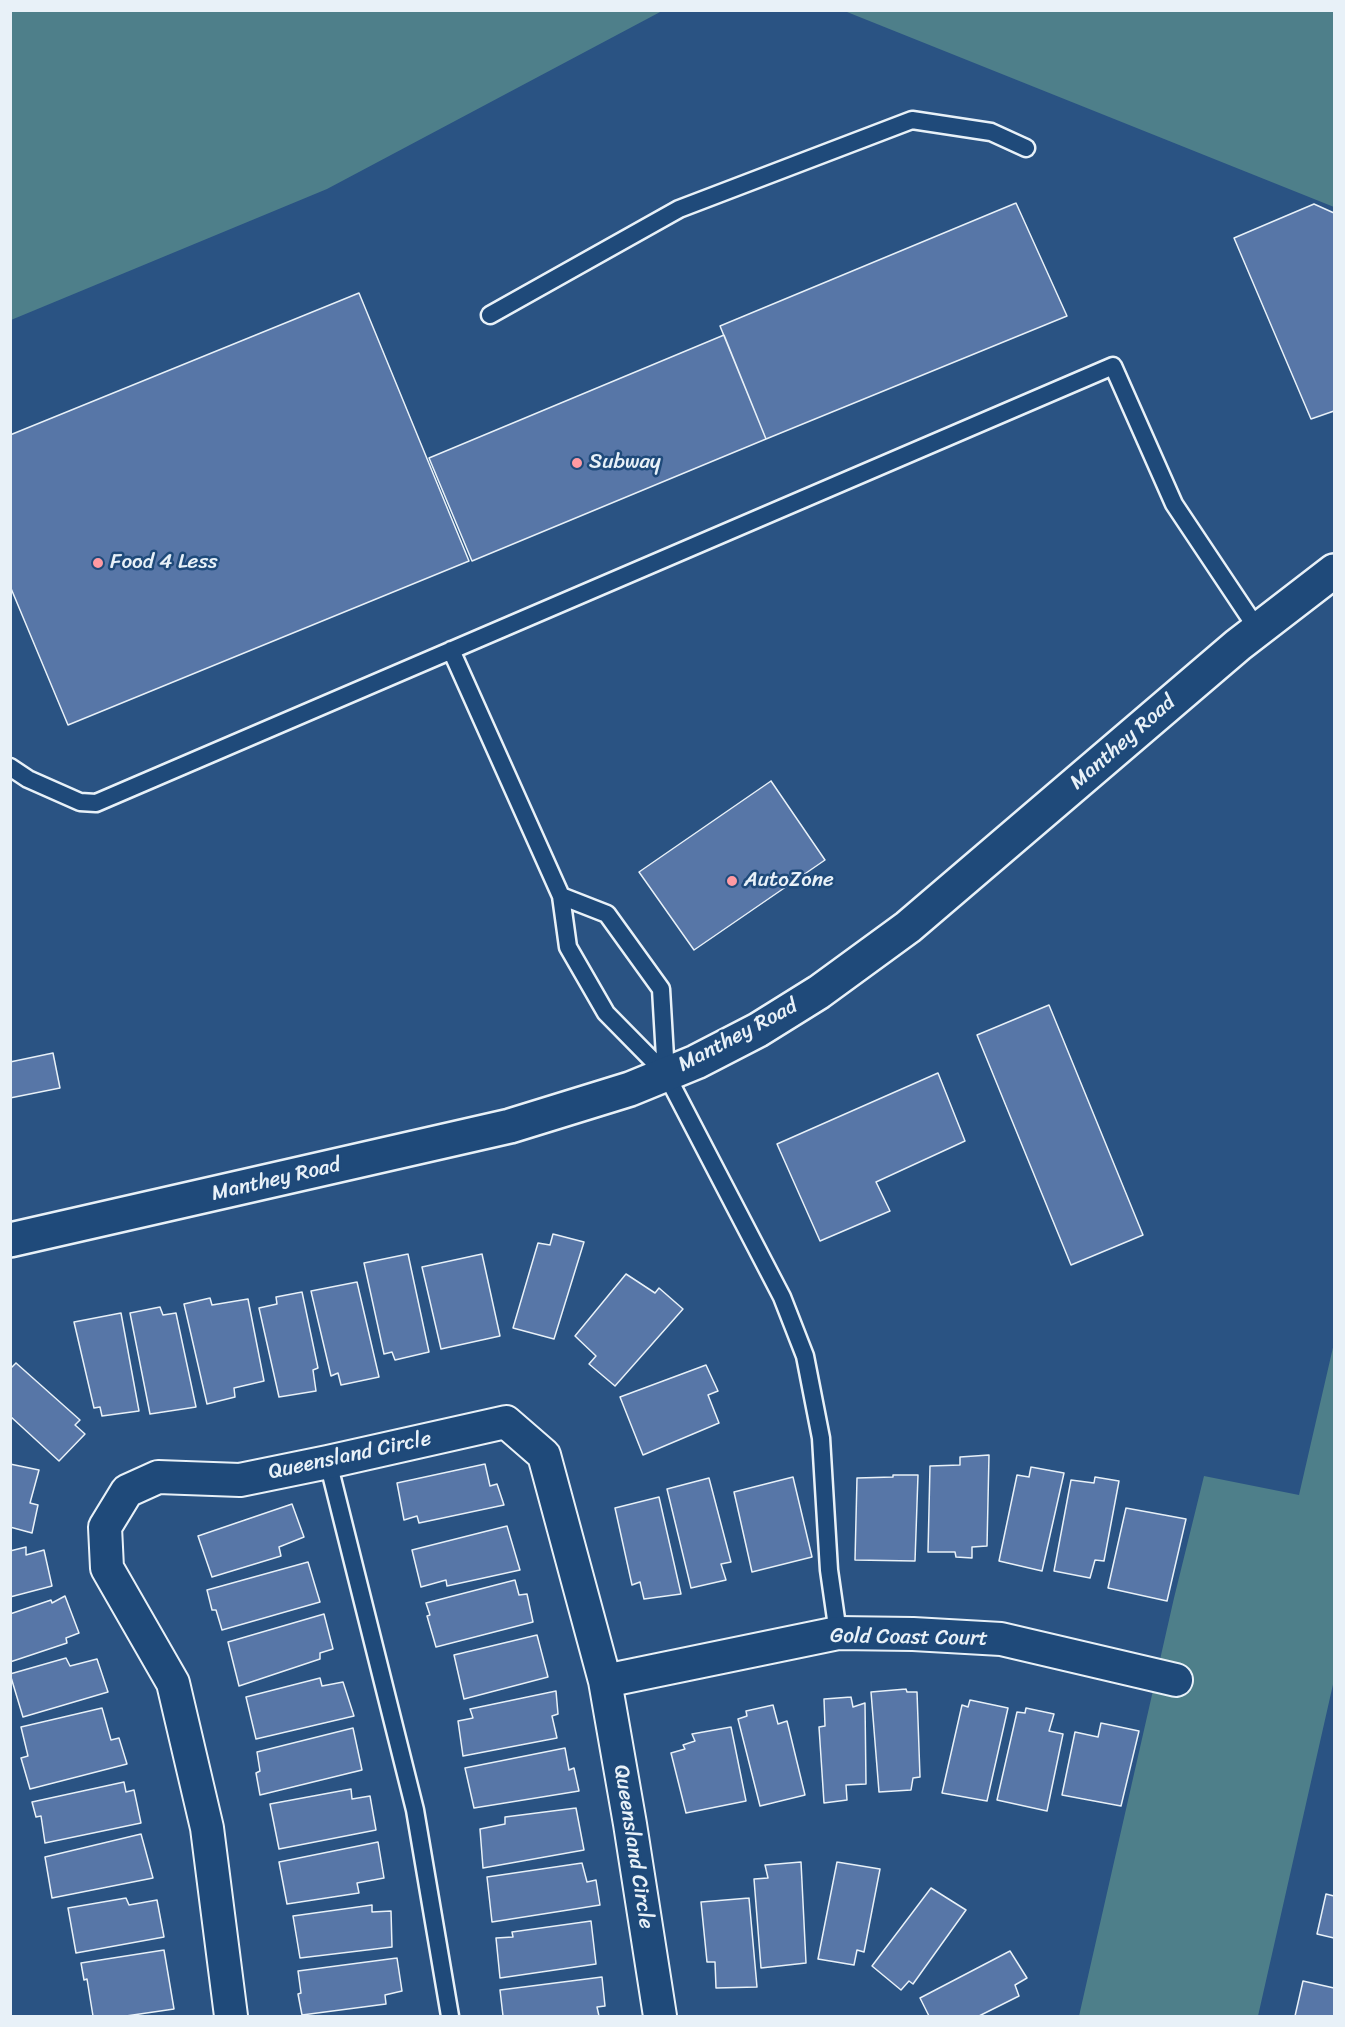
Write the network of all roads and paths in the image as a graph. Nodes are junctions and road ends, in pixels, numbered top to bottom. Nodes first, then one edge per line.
1 (1026, 148) dead end
2 (490, 315) dead end
3 (1335, 571) edge
4 (1258, 630) junction
5 (451, 650) junction
6 (10, 767) edge
7 (561, 896) junction
8 (666, 1074) junction
9 (10, 1240) edge
10 (328, 1462) junction
11 (838, 1633) junction
12 (1176, 1680) dead end
13 (605, 1681) junction
14 (231, 2016) edge
15 (450, 2016) edge
16 (660, 2016) edge

1 - 2 lane
3 - 4 street, Manthey Road
4 - 5 lane
4 - 8 street, Manthey Road
5 - 6 lane
5 - 7 lane
7 - 8 lane
7 - 8 lane
8 - 9 street, Manthey Road
8 - 11 lane
10 - 13 street, Queensland Circle
10 - 14 street, Queensland Circle
10 - 15 lane
11 - 12 street, Gold Coast Court
11 - 13 street, Gold Coast Court
13 - 16 street, Queensland Circle

